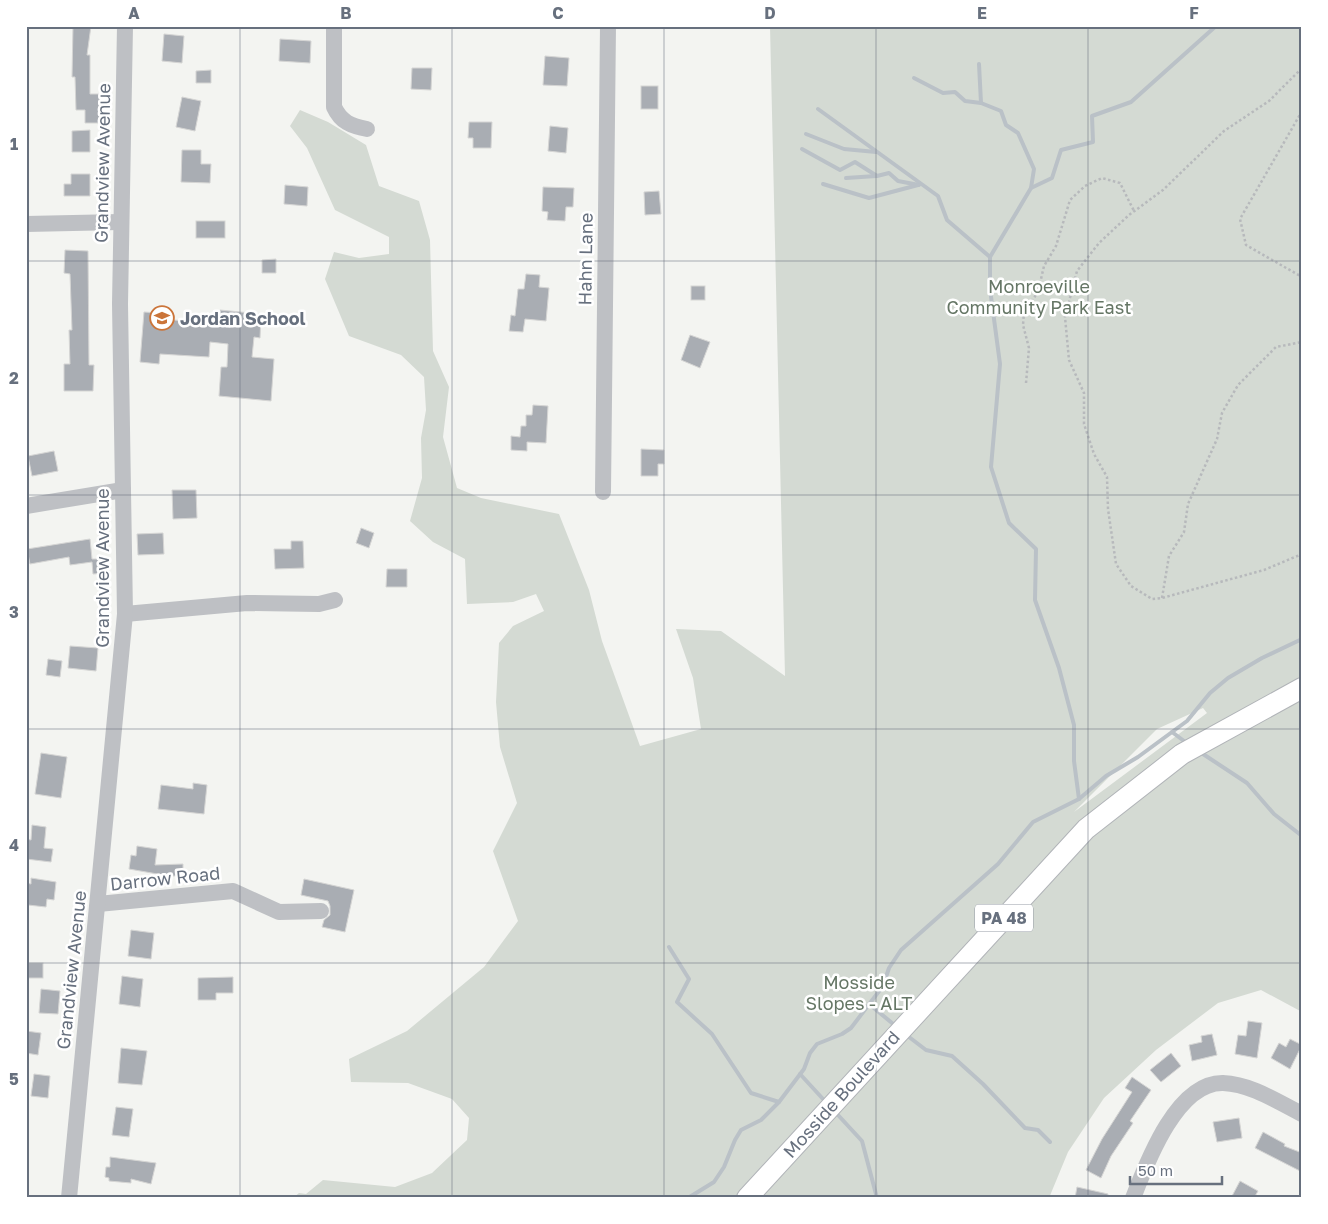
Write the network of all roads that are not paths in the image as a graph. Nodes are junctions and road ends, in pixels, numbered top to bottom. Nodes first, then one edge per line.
1 (125, 26) edge
2 (334, 26) edge
3 (608, 26) edge
4 (367, 129) dead end
5 (120, 222) junction
6 (26, 224) edge
7 (123, 490) junction
8 (603, 492) dead end
9 (26, 506) edge
10 (335, 600) dead end
11 (125, 614) junction
12 (1302, 688) edge
13 (98, 904) junction
14 (321, 911) dead end
15 (1302, 1114) edge
16 (69, 1198) edge
17 (747, 1198) edge
18 (1133, 1198) edge

1 - 5 street, Grandview Avenue
2 - 4 street
3 - 8 street, Hahn Lane
5 - 6 street
5 - 7 street, Grandview Avenue
7 - 9 street
7 - 11 street, Grandview Avenue
10 - 11 street
11 - 13 street, Grandview Avenue
12 - 17 main road, Mosside Boulevard / PA 48
13 - 14 street, Darrow Road
13 - 16 street, Grandview Avenue
15 - 18 street

